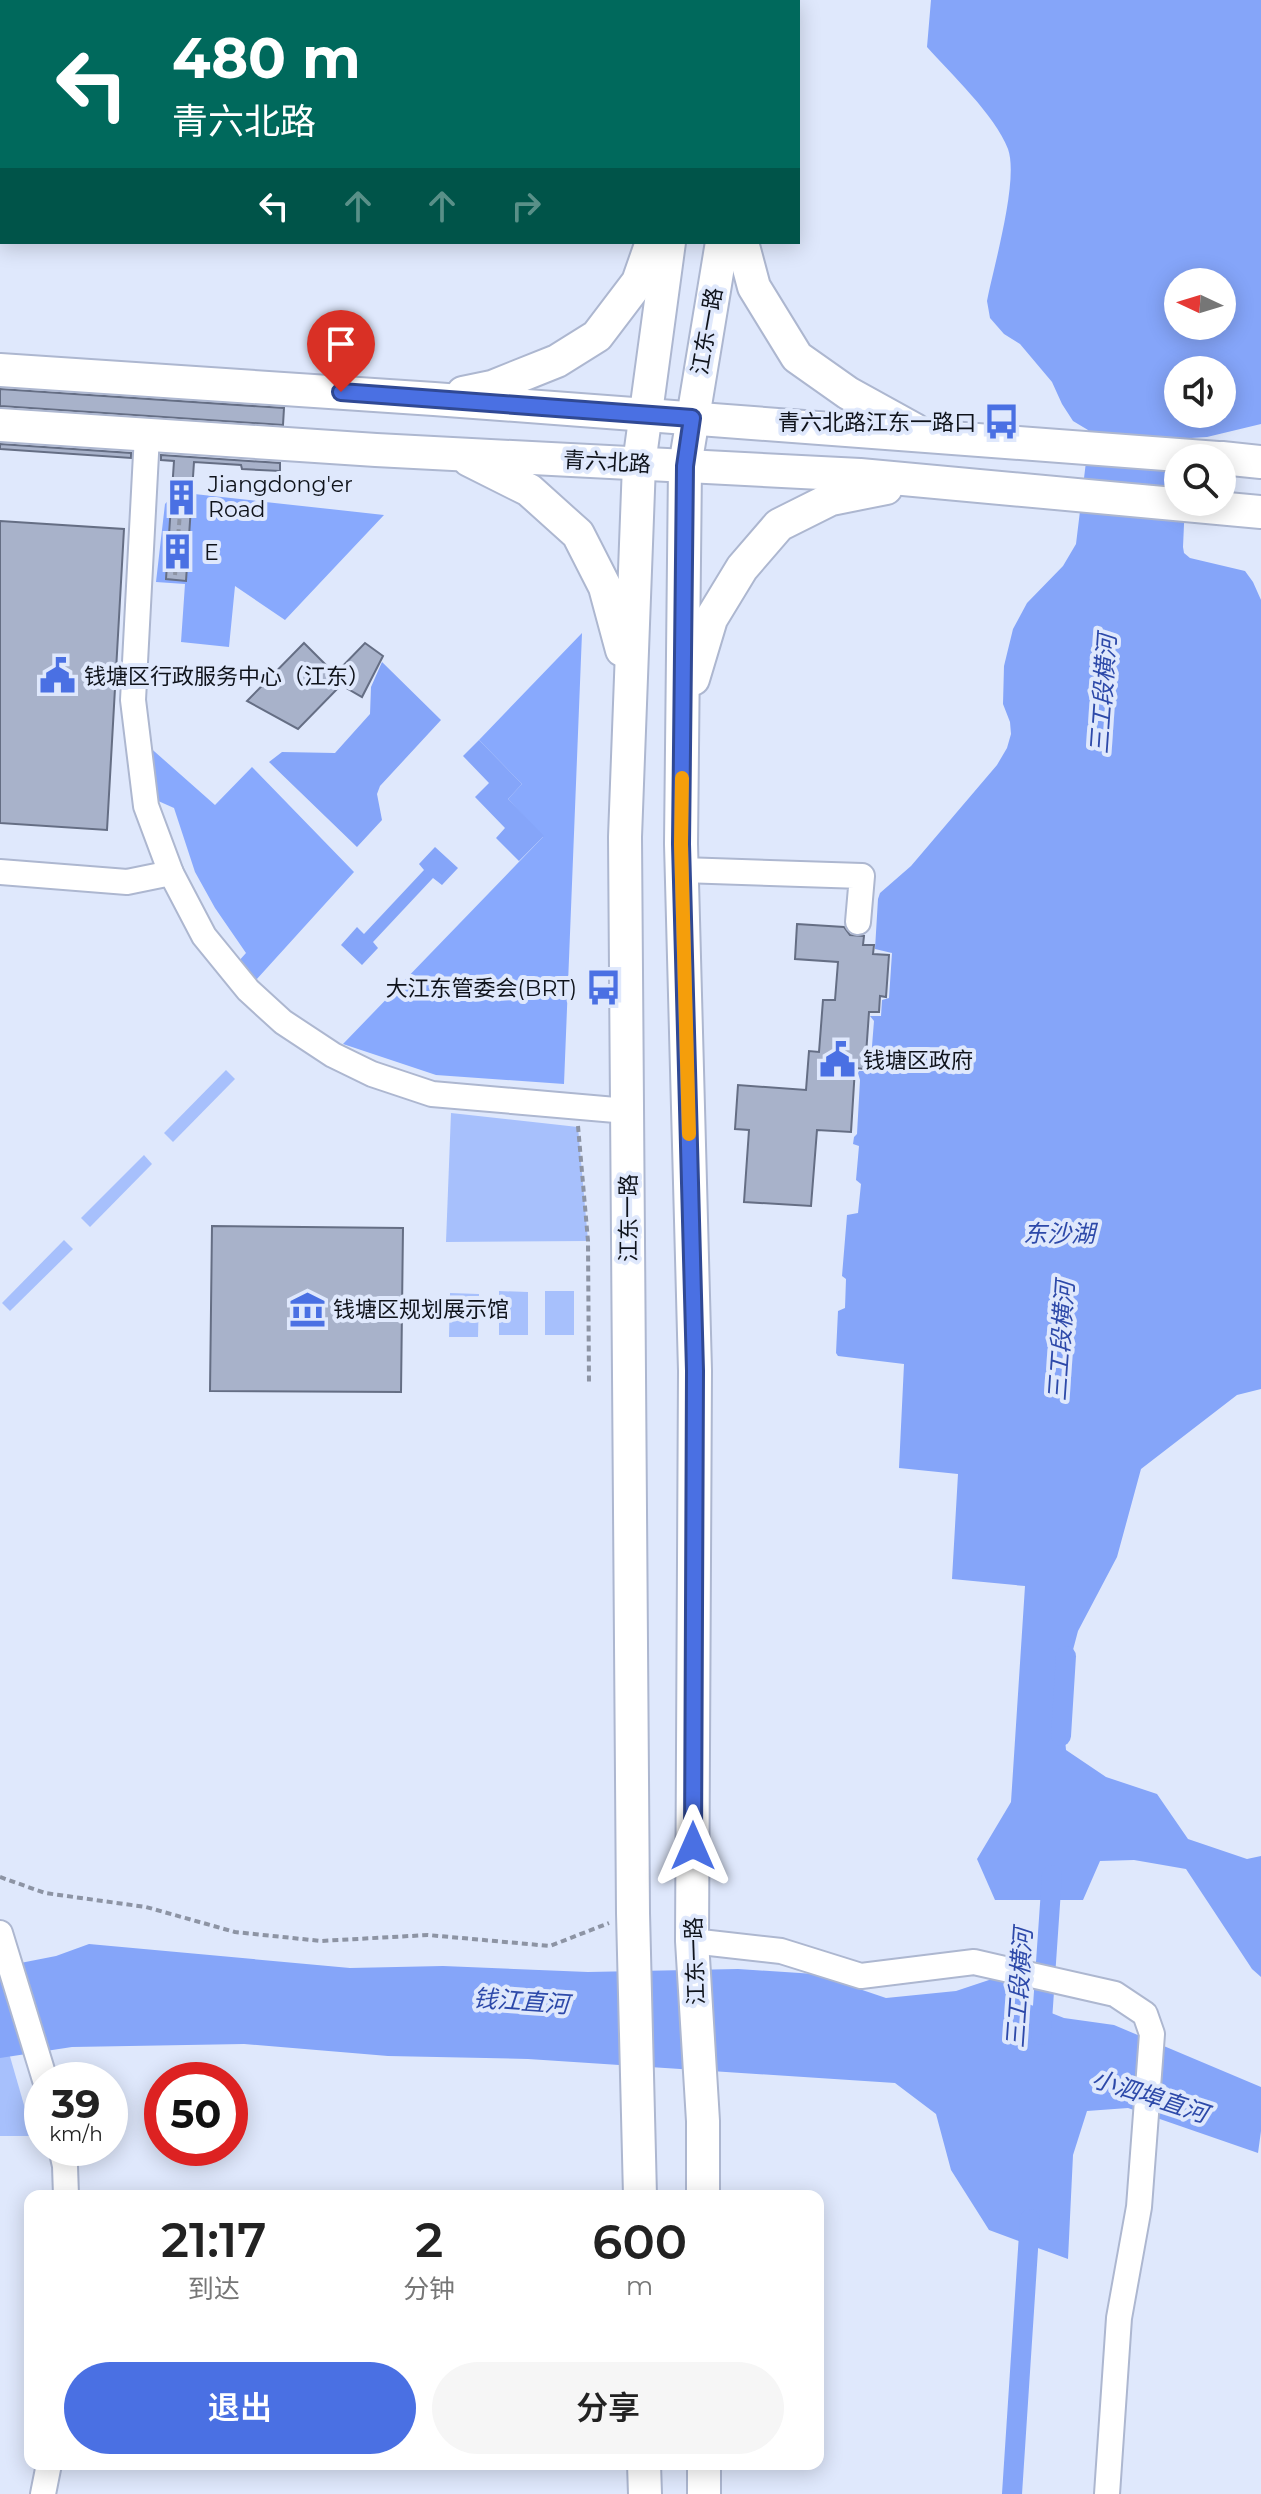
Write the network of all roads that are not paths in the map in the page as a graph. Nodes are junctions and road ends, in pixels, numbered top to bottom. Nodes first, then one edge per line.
1 (651, 244) edge
2 (669, 244) edge
3 (722, 244) edge
4 (743, 244) edge
5 (0, 370) edge
6 (434, 399) junction
7 (644, 414) junction
8 (692, 418) junction
9 (0, 425) edge
10 (147, 435) junction
11 (925, 435) junction
12 (1164, 454) edge
13 (459, 455) junction
14 (1236, 460) edge
15 (1261, 462) edge
16 (639, 464) junction
17 (685, 466) junction
18 (923, 481) junction
19 (1261, 512) edge
20 (631, 684) junction
21 (682, 717) junction
22 (682, 870) junction
23 (0, 872) edge
24 (171, 873) junction
25 (858, 922) dead end
26 (627, 1111) junction
27 (0, 1933) edge
28 (693, 1953) junction
29 (39, 2062) edge
30 (65, 2166) edge
31 (66, 2190) edge
32 (640, 2190) edge
33 (703, 2190) edge
34 (48, 2470) edge
35 (644, 2470) edge
36 (704, 2470) edge
37 (43, 2494) edge
38 (645, 2494) edge
39 (704, 2494) edge
40 (1107, 2494) edge

1 - 6 main road
2 - 7 main road, 江东一路
3 - 8 main road, 江东一路
4 - 11 main road
5 - 6 main road
6 - 7 main road
7 - 8 main road
7 - 16 main road, 江东一路
8 - 11 main road
8 - 17 main road, 江东一路
9 - 10 main road, 青六北路
10 - 13 main road, 青六北路
10 - 24 street
11 - 12 main road
13 - 16 main road, 青六北路
13 - 20 main road
14 - 15 main road
16 - 17 main road, 青六北路
16 - 20 main road, 江东一路
17 - 18 main road, 青六北路
17 - 21 main road, 江东一路
18 - 19 main road, 青六北路
18 - 21 main road
20 - 26 main road, 江东一路
21 - 22 main road, 江东一路
22 - 25 street
22 - 28 main road, 江东一路
23 - 24 street
24 - 26 street
26 - 32 main road, 江东一路
27 - 29 street
28 - 33 main road, 江东一路
28 - 40 street
30 - 31 street
34 - 37 street
35 - 38 main road
36 - 39 main road

